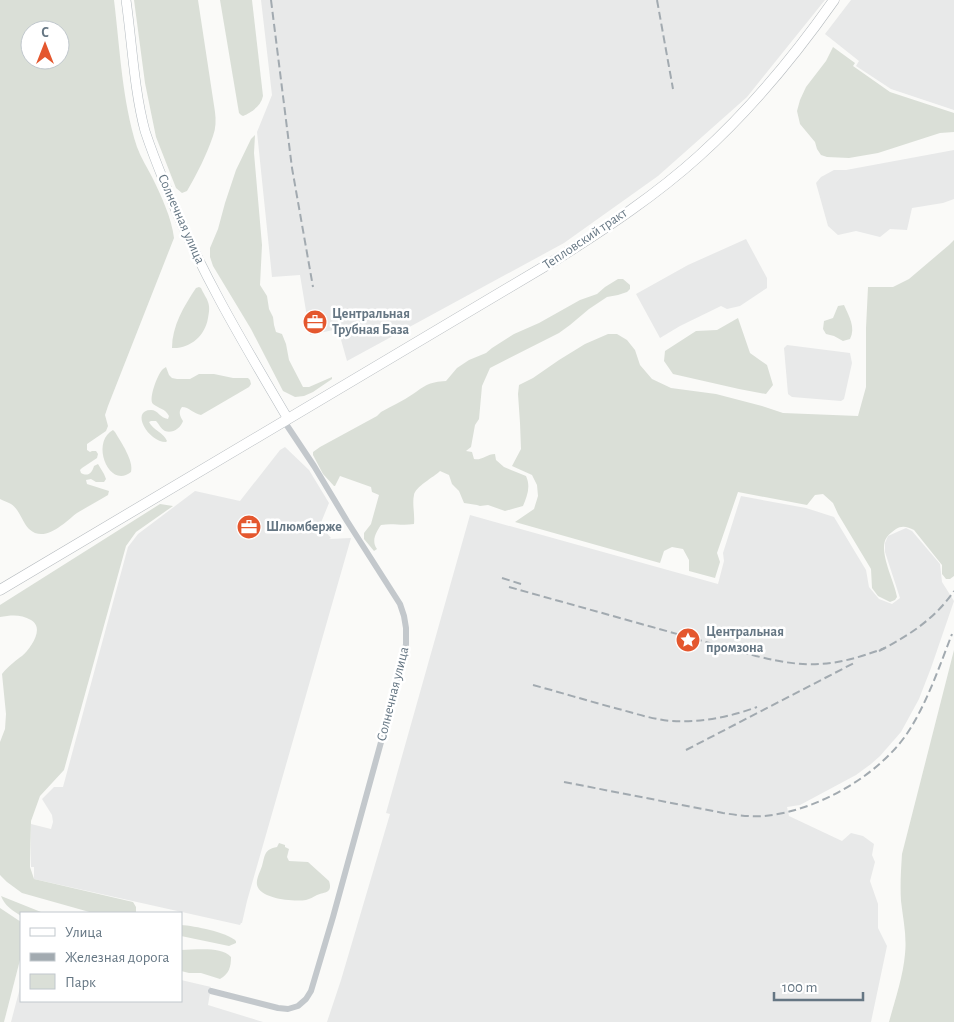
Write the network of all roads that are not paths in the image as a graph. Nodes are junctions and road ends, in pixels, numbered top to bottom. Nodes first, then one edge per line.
1 (126, 0) edge
2 (834, 0) edge
3 (286, 420) junction
4 (0, 590) edge
5 (211, 991) dead end

1 - 3 street, Солнечная улица
2 - 3 main road, Тепловский тракт
3 - 4 main road, Тепловский тракт
3 - 5 street, Солнечная улица

